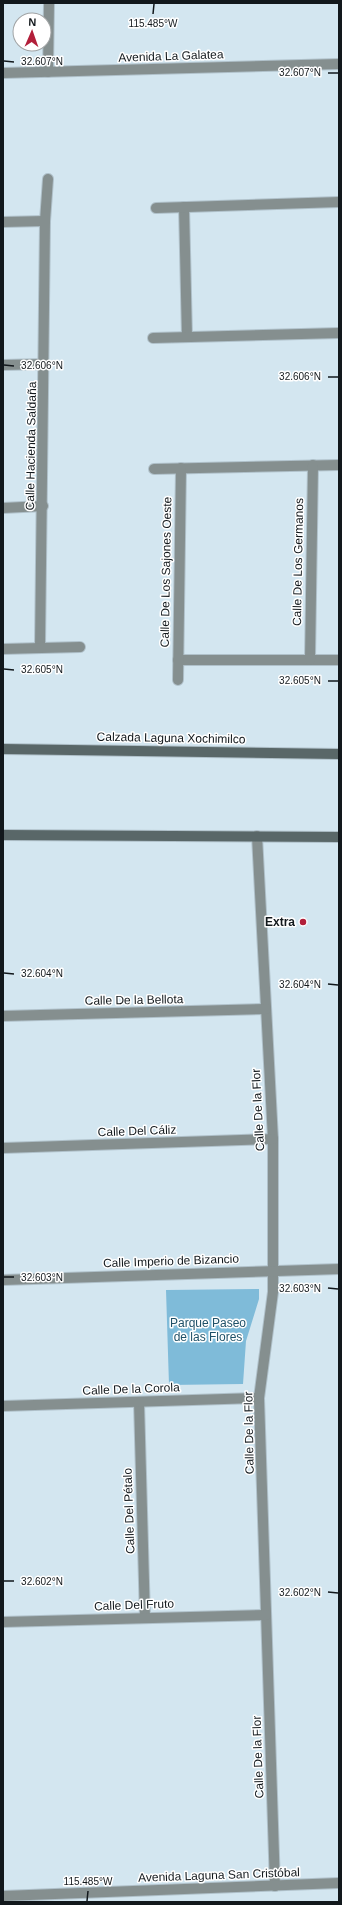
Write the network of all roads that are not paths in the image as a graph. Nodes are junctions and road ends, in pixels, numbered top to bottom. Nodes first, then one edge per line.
1 (49, 3) edge
2 (339, 64) edge
3 (48, 72) junction
4 (3, 73) edge
5 (48, 179) dead end
6 (339, 202) edge
7 (184, 207) junction
8 (156, 208) dead end
9 (46, 221) junction
10 (3, 222) edge
11 (339, 333) edge
12 (187, 337) junction
13 (153, 338) dead end
14 (45, 364) junction
15 (3, 366) edge
16 (339, 464) edge
17 (312, 465) junction
18 (181, 468) junction
19 (154, 469) dead end
20 (43, 506) junction
21 (3, 508) edge
22 (80, 647) dead end
23 (40, 648) junction
24 (3, 649) edge
25 (178, 660) junction
26 (310, 660) junction
27 (339, 660) edge
28 (178, 680) dead end
29 (3, 749) edge
30 (339, 754) edge
31 (3, 835) edge
32 (257, 836) junction
33 (339, 837) edge
34 (266, 1009) junction
35 (3, 1016) edge
36 (273, 1139) junction
37 (3, 1148) edge
38 (339, 1269) edge
39 (274, 1271) junction
40 (3, 1280) edge
41 (259, 1398) junction
42 (138, 1402) junction
43 (3, 1406) edge
44 (266, 1615) junction
45 (145, 1618) junction
46 (3, 1622) edge
47 (339, 1883) edge
48 (275, 1886) junction
49 (3, 1896) edge

1 - 3 street
2 - 3 street, Avenida La Galatea
3 - 4 street, Avenida La Galatea
5 - 9 street, Calle Hacienda Saldaña
6 - 7 street
7 - 8 street
7 - 12 street
9 - 10 street
9 - 14 street, Calle Hacienda Saldaña
11 - 12 street
12 - 13 street
14 - 15 street
14 - 20 street, Calle Hacienda Saldaña
16 - 17 street
17 - 18 street
17 - 26 street, Calle De Los Germanos
18 - 19 street
18 - 25 street, Calle De Los Sajones Oeste
20 - 21 street
20 - 23 street, Calle Hacienda Saldaña
22 - 23 street
23 - 24 street
25 - 26 street, Calle De Los Sajones Oeste
25 - 28 street
26 - 27 street, Calle De Los Sajones Oeste
29 - 30 main road, Calzada Laguna Xochimilco
31 - 32 main road
32 - 33 main road
32 - 34 street, Calle De la Flor
34 - 35 street, Calle De la Bellota
34 - 36 street, Calle De la Flor
36 - 37 street, Calle Del Cáliz
36 - 39 street, Calle De la Flor
38 - 39 street, Calle Imperio de Bizancio
39 - 40 street, Calle Imperio de Bizancio
39 - 41 street, Calle De la Flor
41 - 42 street, Calle De la Corola
41 - 44 street, Calle De la Flor
42 - 43 street, Calle De la Corola
42 - 45 street, Calle Del Pétalo
44 - 45 street, Calle Del Fruto
44 - 48 street, Calle De la Flor
45 - 46 street, Calle Del Fruto
47 - 48 street, Avenida Laguna San Cristóbal
48 - 49 street, Avenida Laguna San Cristóbal

